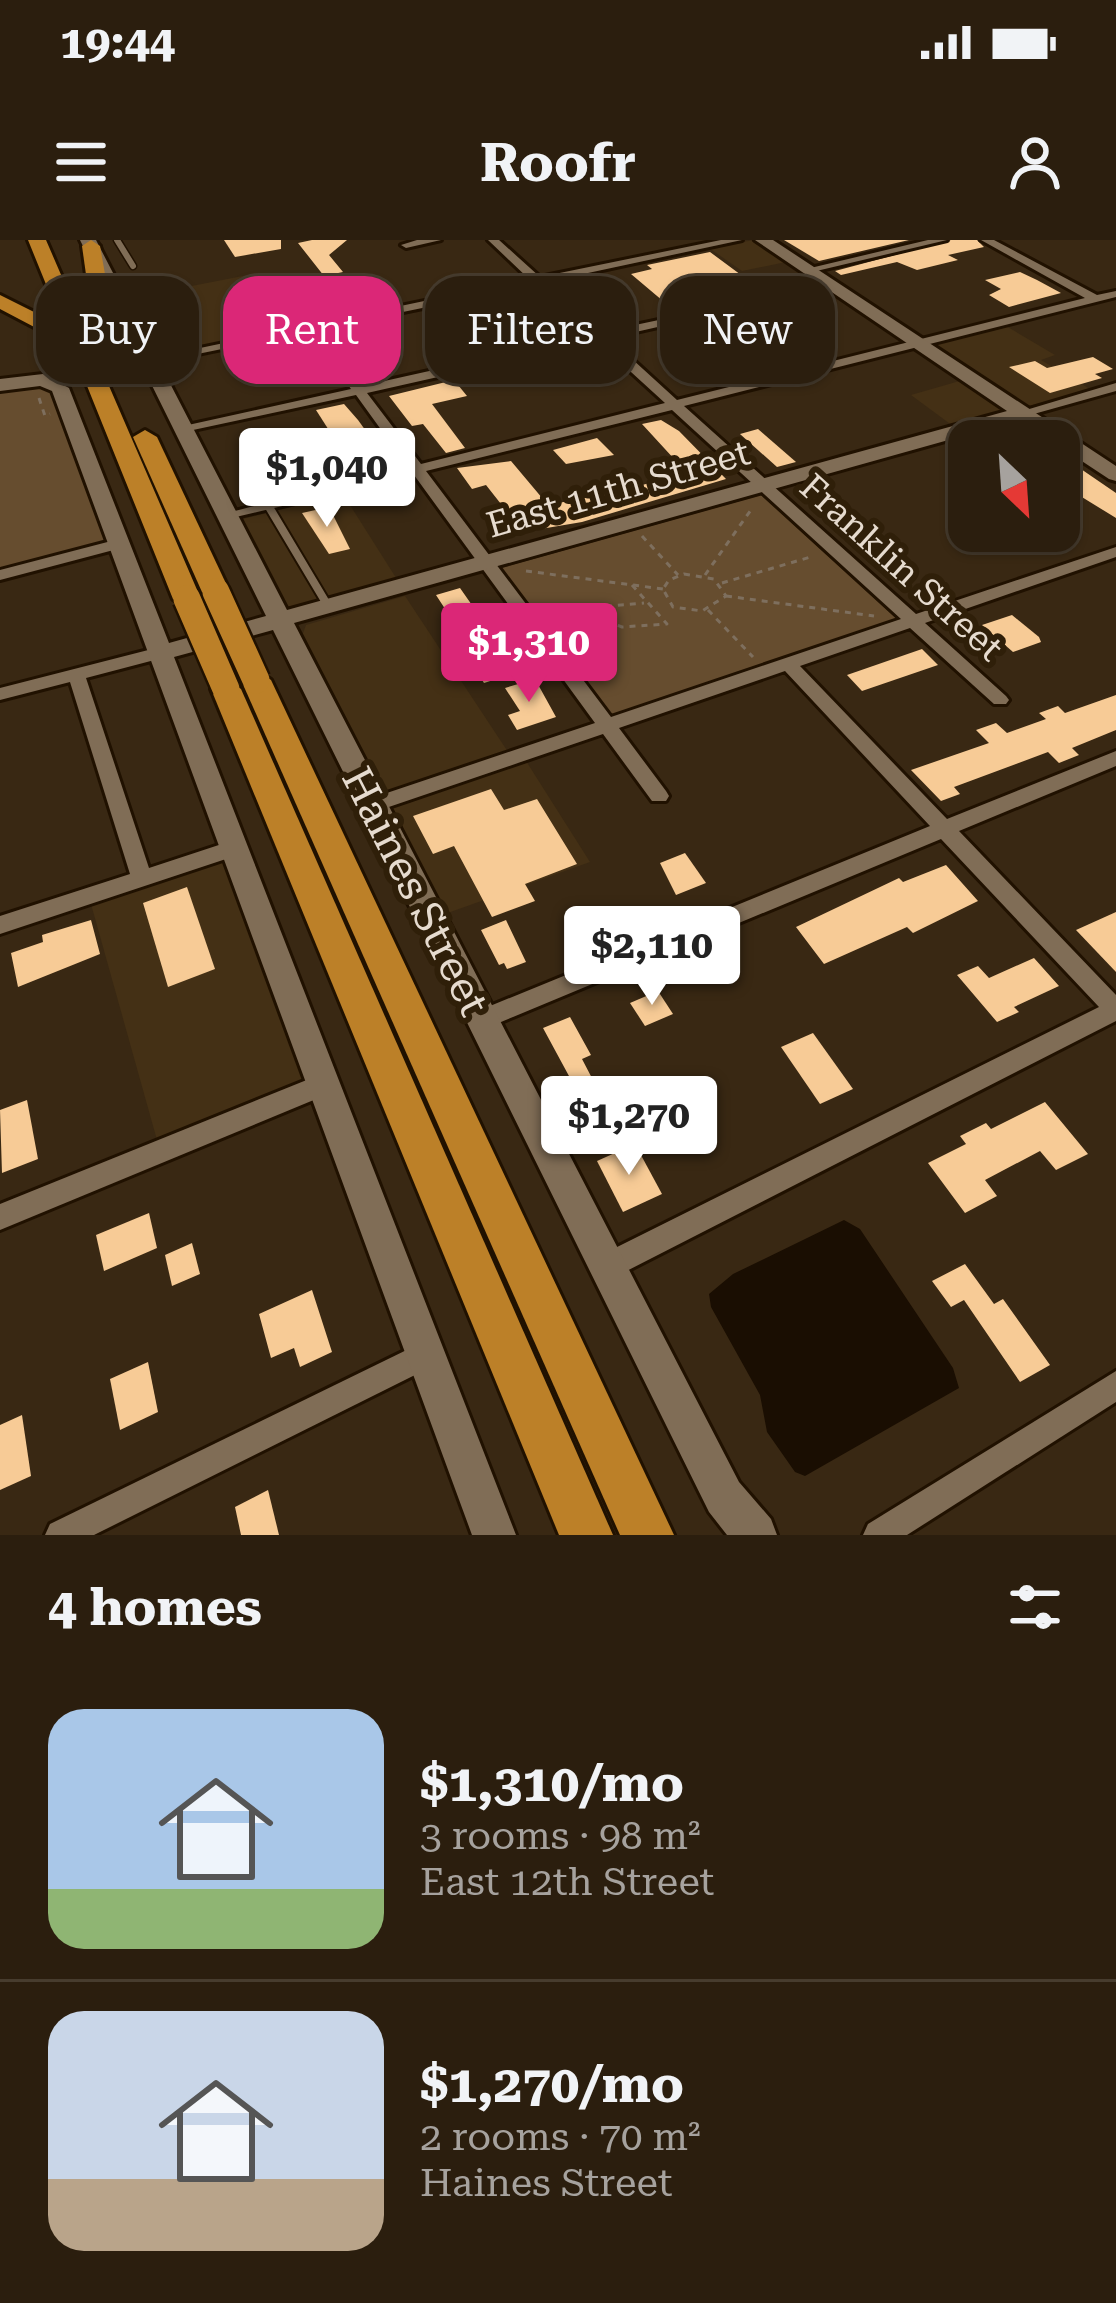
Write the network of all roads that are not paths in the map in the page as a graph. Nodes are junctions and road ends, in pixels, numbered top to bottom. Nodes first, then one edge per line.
1 (37, 240) edge
2 (52, 240) edge
3 (117, 240) edge
4 (436, 240) edge
5 (493, 240) edge
6 (737, 240) edge
7 (763, 240) edge
8 (942, 240) edge
9 (986, 240) edge
10 (90, 243) edge
11 (406, 245) dead end
12 (133, 266) dead end
13 (808, 270) junction
14 (70, 276) edge
15 (95, 276) edge
16 (107, 276) edge
17 (533, 276) edge
18 (562, 276) edge
19 (817, 276) edge
20 (835, 287) edge
21 (1116, 294) edge
22 (1095, 299) junction
23 (0, 301) edge
24 (919, 344) junction
25 (636, 371) edge
26 (425, 376) edge
27 (120, 384) edge
28 (161, 384) edge
29 (354, 384) edge
30 (0, 385) edge
31 (1116, 387) edge
32 (359, 391) junction
33 (104, 398) junction
34 (674, 405) junction
35 (1023, 413) junction
36 (184, 430) junction
37 (418, 470) junction
38 (1116, 475) edge
39 (763, 485) junction
40 (269, 507) junction
41 (228, 517) junction
42 (119, 544) junction
43 (1116, 552) edge
44 (487, 562) junction
45 (0, 575) edge
46 (201, 596) junction
47 (328, 606) junction
48 (279, 620) junction
49 (913, 622) junction
50 (160, 653) junction
51 (788, 664) junction
52 (76, 673) junction
53 (241, 684) junction
54 (0, 694) edge
55 (1000, 700) dead end
56 (607, 724) junction
57 (1116, 758) edge
58 (659, 796) dead end
59 (373, 805) junction
60 (945, 828) junction
61 (234, 848) junction
62 (142, 878) junction
63 (0, 925) edge
64 (1116, 1010) edge
65 (481, 1020) junction
66 (324, 1084) junction
67 (0, 1217) edge
68 (607, 1267) junction
69 (424, 1354) junction
70 (1116, 1385) edge
71 (61, 1535) edge
72 (494, 1535) edge
73 (586, 1535) edge
74 (647, 1535) edge
75 (755, 1535) edge
76 (879, 1535) edge

1 - 33 highway
2 - 14 highway
3 - 12 lane
4 - 11 street
5 - 17 street, Franklin Street
6 - 18 street
7 - 13 street
8 - 13 street
9 - 22 street
10 - 15 highway
10 - 16 street, Haines Street
13 - 19 street
20 - 24 street
21 - 22 street
22 - 24 street
23 - 33 highway
24 - 34 street
24 - 35 street
25 - 34 street, Franklin Street
26 - 32 street
27 - 46 highway
28 - 36 street, Haines Street
29 - 32 street
30 - 42 street
31 - 35 street, East 11th Street
32 - 36 street
32 - 37 street
33 - 46 highway
34 - 37 street
34 - 39 street, Franklin Street
35 - 38 street
35 - 39 street, East 11th Street
36 - 41 street, Haines Street
37 - 40 street
37 - 44 street
39 - 44 street, East 11th Street
39 - 49 street, Franklin Street
40 - 41 street
40 - 47 lane
41 - 48 street, Haines Street
42 - 45 street
42 - 50 street
43 - 49 street
44 - 47 street, East 11th Street
44 - 56 street
46 - 53 highway, bridge
47 - 48 street, East 11th Street
48 - 50 street, East 11th Street
48 - 59 street, Haines Street
49 - 51 street
49 - 55 street, Franklin Street
50 - 52 street, East 11th Street
50 - 61 street
51 - 56 street
51 - 60 street
52 - 54 street, East 11th Street
52 - 62 street
53 - 73 highway
53 - 74 highway
56 - 58 street
56 - 59 street
57 - 60 street
59 - 65 street, Haines Street
60 - 64 street
60 - 65 street
61 - 62 street
61 - 66 street
62 - 63 street
64 - 68 street
65 - 68 street, Haines Street
66 - 67 street
66 - 69 street
68 - 75 street, Haines Street
69 - 71 street
69 - 72 street
70 - 76 street

